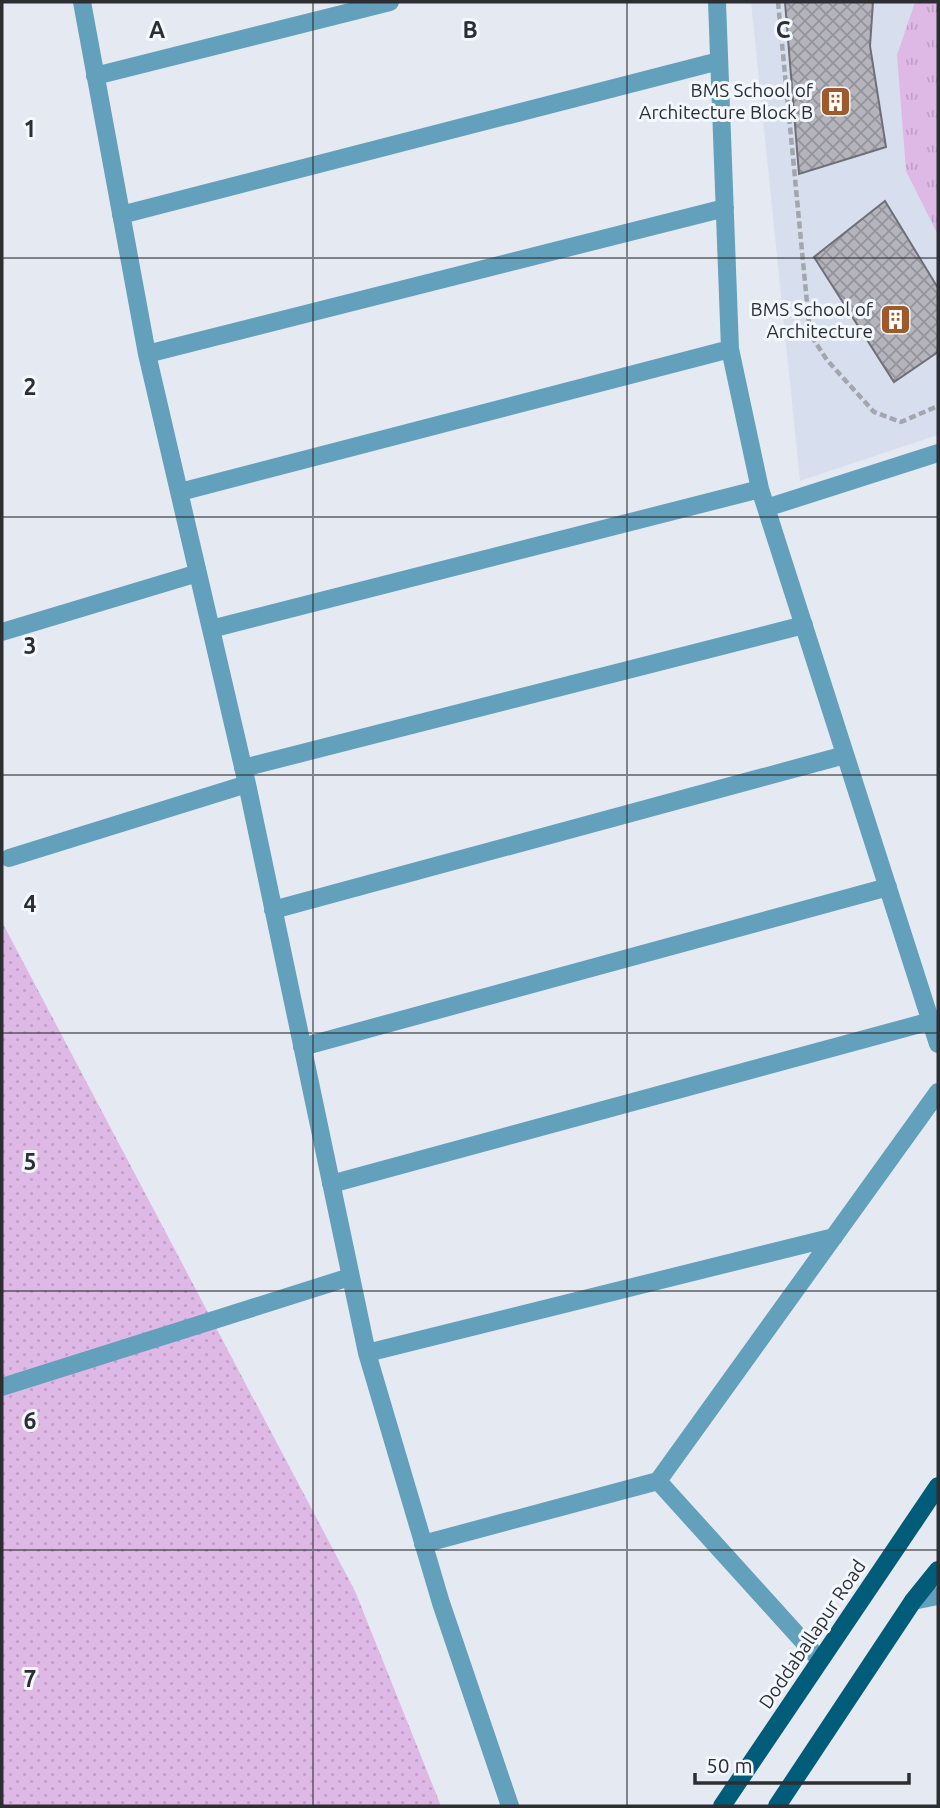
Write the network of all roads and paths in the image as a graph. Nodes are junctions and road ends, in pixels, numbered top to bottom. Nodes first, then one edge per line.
1 (82, 2) edge
2 (390, 2) edge
3 (717, 2) edge
4 (778, 2) edge
5 (719, 61) junction
6 (95, 76) junction
7 (725, 208) junction
8 (121, 215) junction
9 (730, 349) junction
10 (147, 354) junction
11 (938, 406) edge
12 (937, 458) edge
13 (760, 489) junction
14 (180, 492) junction
15 (766, 508) junction
16 (198, 573) junction
17 (804, 625) junction
18 (211, 629) junction
19 (2, 632) edge
20 (845, 755) junction
21 (245, 776) junction
22 (9, 858) dead end
23 (888, 887) junction
24 (273, 910) junction
25 (931, 1021) junction
26 (938, 1044) edge
27 (302, 1047) junction
28 (938, 1092) edge
29 (331, 1184) junction
30 (834, 1237) junction
31 (350, 1277) junction
32 (367, 1353) junction
33 (2, 1387) edge
34 (658, 1481) junction
35 (938, 1486) edge
36 (424, 1544) junction
37 (938, 1570) edge
38 (938, 1596) edge
39 (913, 1601) junction
40 (820, 1660) junction
41 (510, 1806) edge
42 (722, 1806) edge
43 (777, 1806) edge

1 - 6 street
2 - 6 street
3 - 5 street
4 - 11 path
5 - 7 street
5 - 8 street
6 - 8 street
7 - 9 street
7 - 10 street
8 - 10 street
9 - 13 street
9 - 14 street
10 - 14 street
12 - 15 street
13 - 15 street
13 - 18 street
14 - 16 street
15 - 17 street
16 - 18 street
16 - 19 street
17 - 20 street
17 - 21 street
18 - 21 street
20 - 23 street
20 - 24 street
21 - 22 street
21 - 24 street
23 - 25 street
23 - 27 street
24 - 27 street
25 - 26 street
25 - 29 street
27 - 29 street
28 - 30 street
29 - 31 street
30 - 32 street
30 - 34 street
31 - 32 street
31 - 33 street
32 - 36 street
34 - 36 street
34 - 40 street
35 - 40 main road, Doddaballapur Road
36 - 41 street
37 - 39 main road
38 - 39 street
39 - 43 main road
40 - 42 main road, Doddaballapur Road

